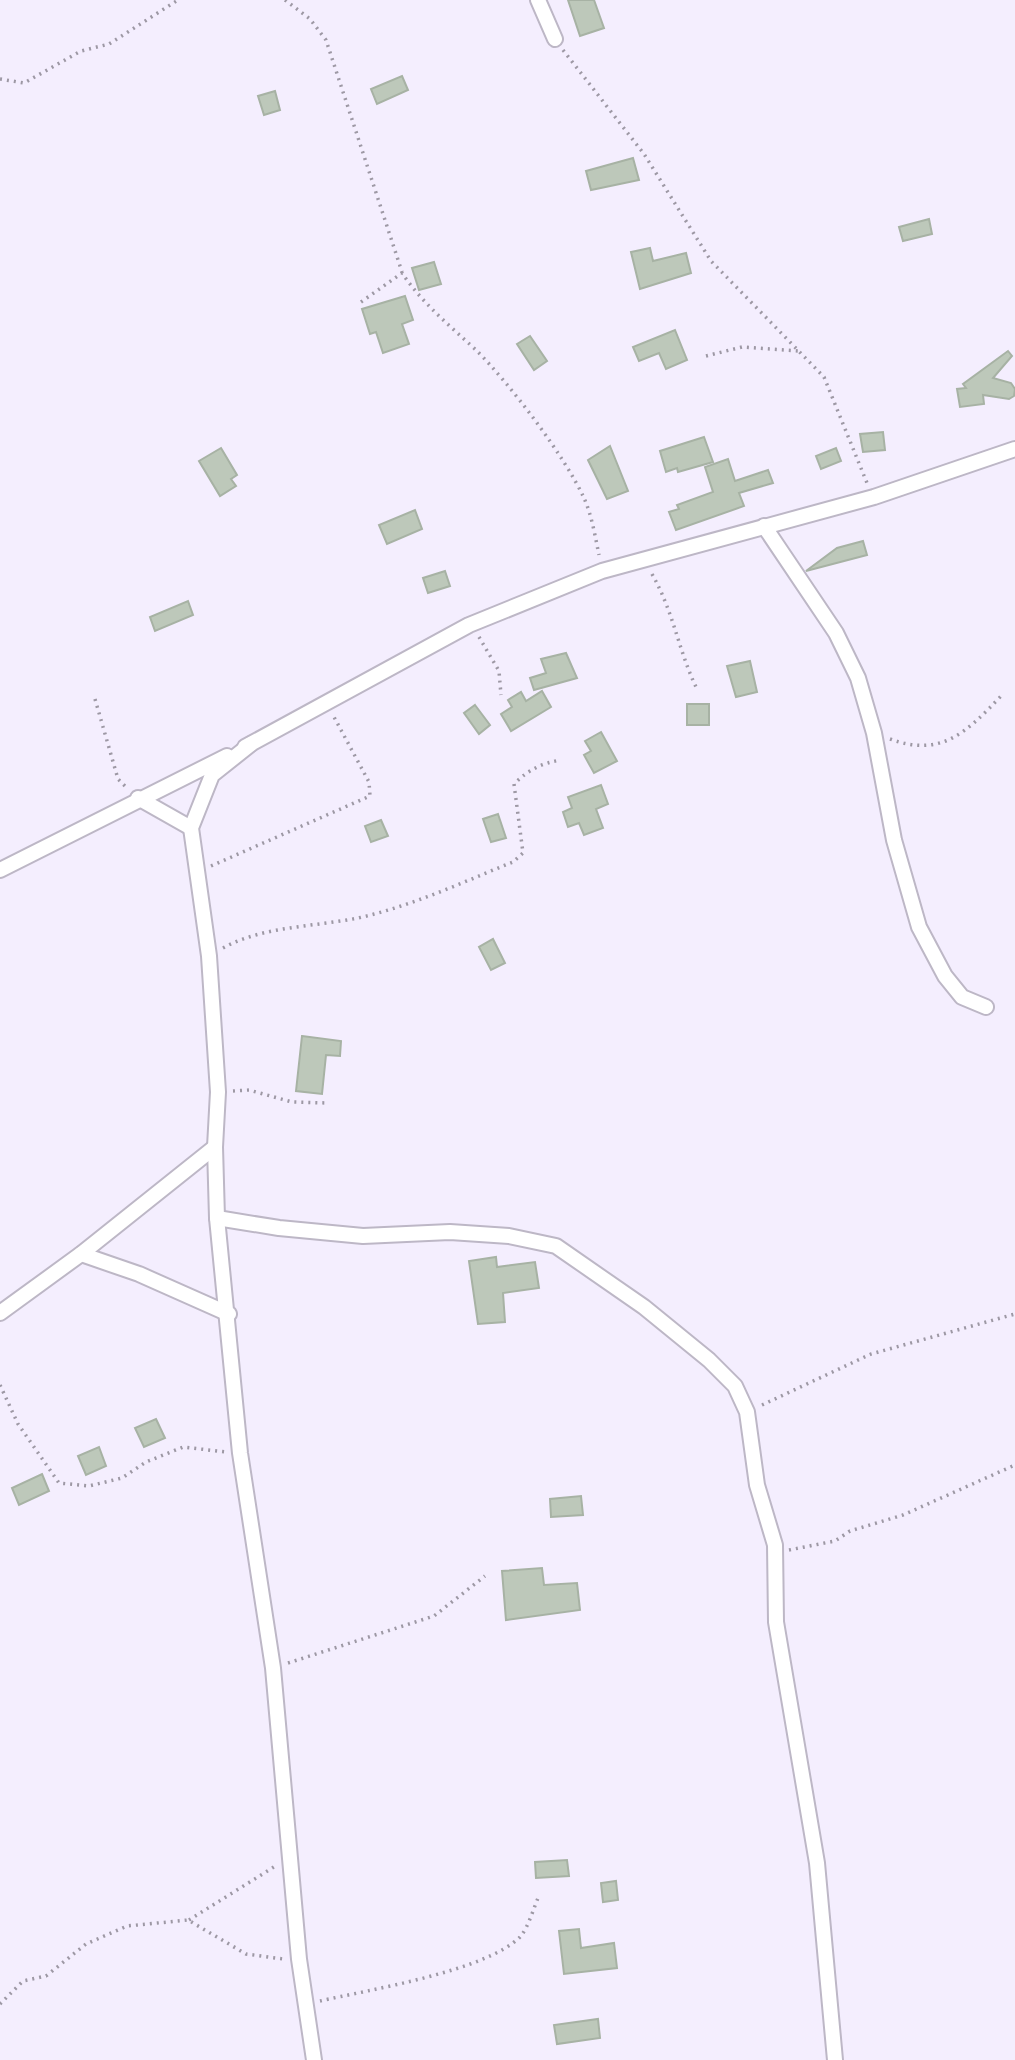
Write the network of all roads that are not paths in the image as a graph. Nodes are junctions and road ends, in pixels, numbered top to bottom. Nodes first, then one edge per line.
1 (538, 0) edge
2 (555, 39) road end
3 (1015, 449) edge
4 (764, 526) junction
5 (251, 744) junction
6 (138, 798) junction
7 (191, 828) junction
8 (0, 870) edge
9 (986, 1007) dead end
10 (215, 1147) junction
11 (217, 1218) junction
12 (81, 1254) junction
13 (0, 1313) edge
14 (229, 1314) junction
15 (314, 2060) edge
16 (835, 2060) edge

1 - 2 street
3 - 4 street
4 - 5 street
4 - 9 street
5 - 6 street
5 - 7 street
6 - 7 street
6 - 8 street
7 - 10 street
10 - 11 street
10 - 12 street
11 - 14 street
11 - 16 street
12 - 13 street
12 - 14 street
14 - 15 street

